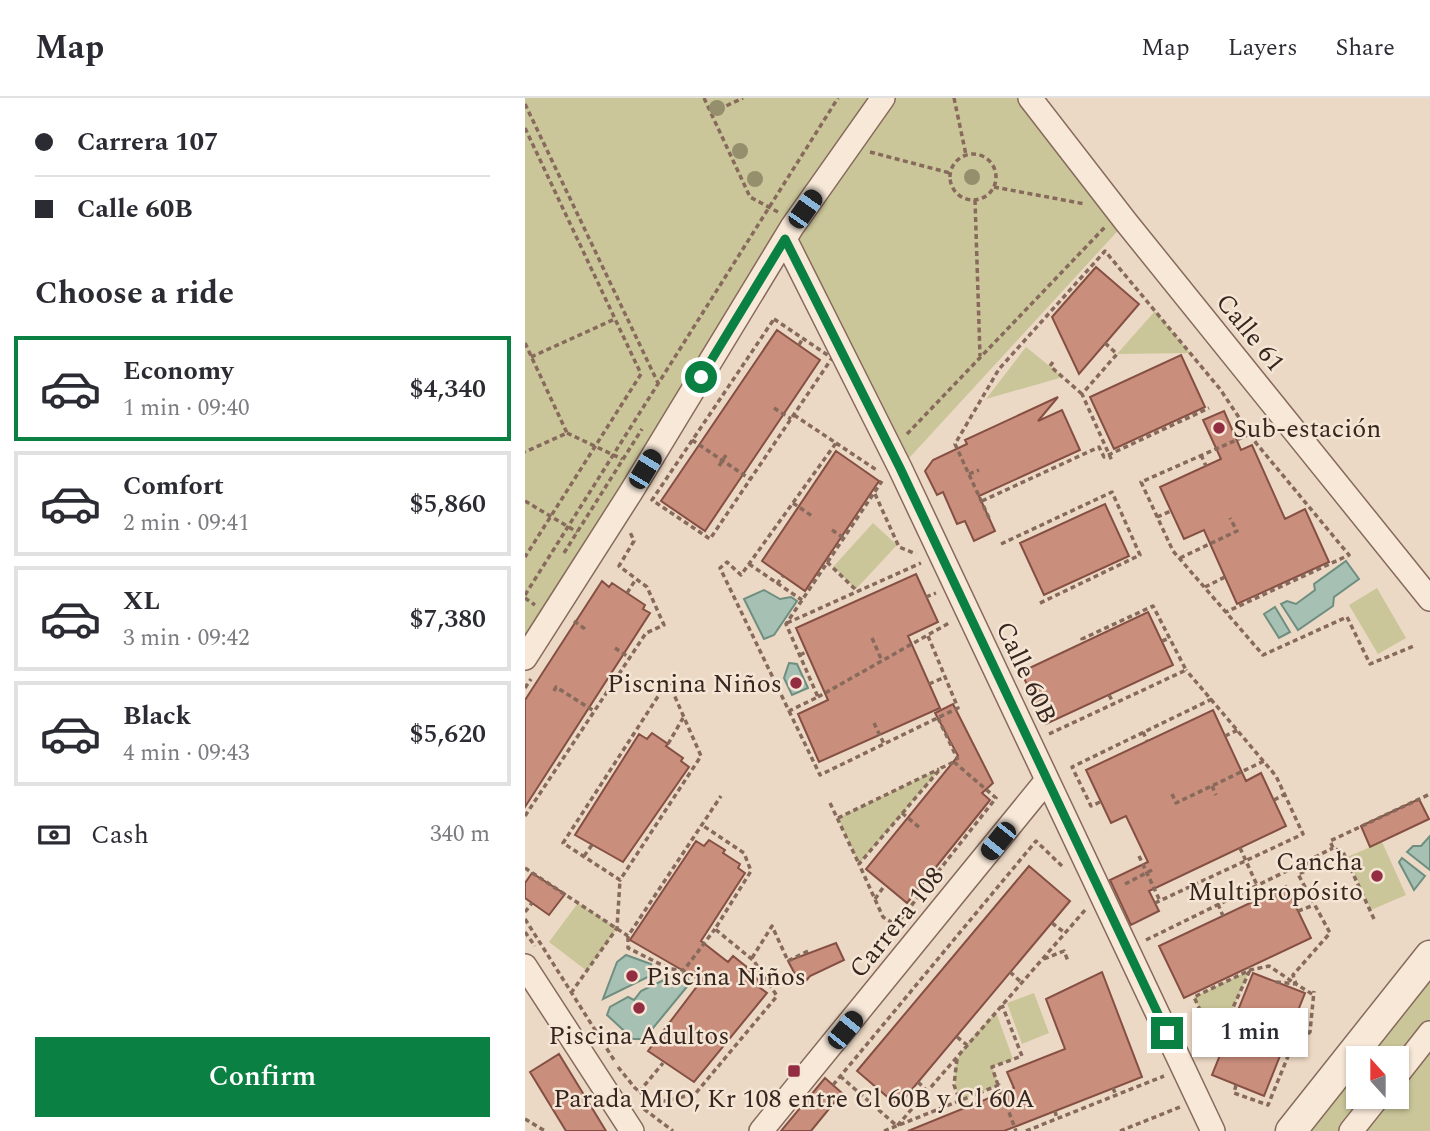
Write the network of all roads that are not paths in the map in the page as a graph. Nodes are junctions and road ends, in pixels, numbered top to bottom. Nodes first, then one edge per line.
1 (883, 98) edge
2 (1031, 98) edge
3 (785, 239) junction
4 (1430, 599) edge
5 (529, 667) edge
6 (1047, 780) junction
7 (1430, 956) edge
8 (525, 966) edge
9 (1430, 1033) edge
10 (1409, 1059) edge
11 (1368, 1110) edge
12 (632, 1131) edge
13 (761, 1131) edge
14 (1213, 1131) edge
15 (1291, 1131) edge
16 (1351, 1131) edge

1 - 3 street
2 - 4 street, Calle 61
3 - 5 street
3 - 6 street, Calle 60B
6 - 13 street, Carrera 108
6 - 14 street, Calle 60B
7 - 15 street
8 - 12 street
9 - 10 street
11 - 16 street

